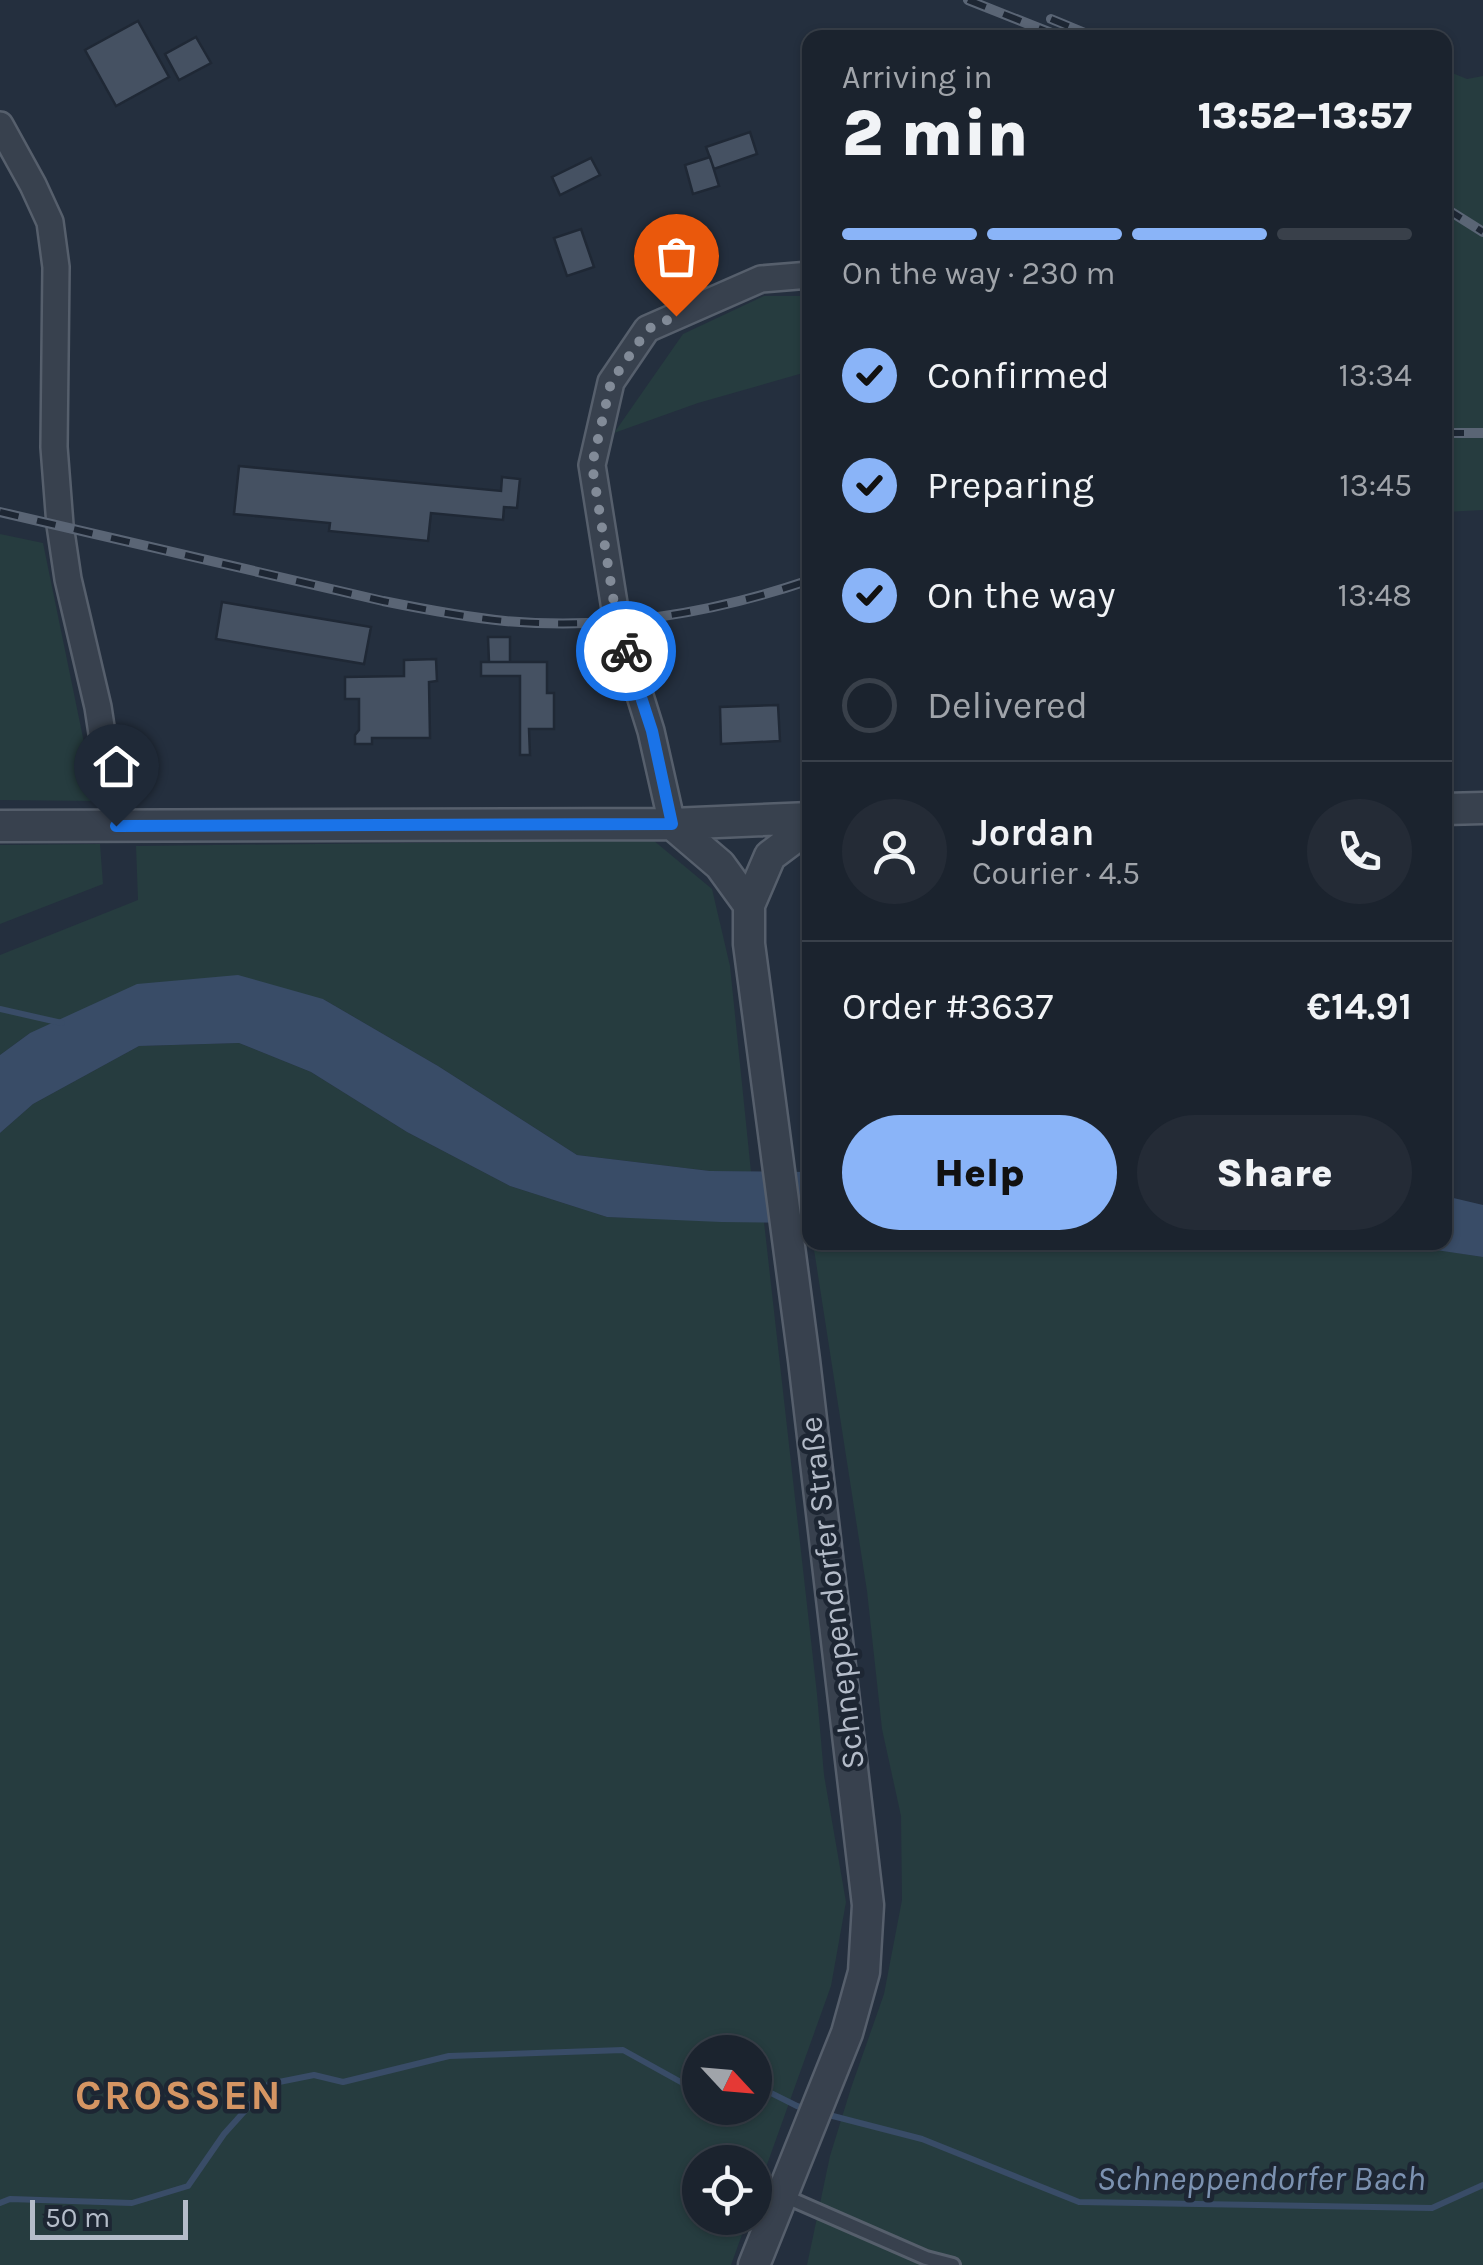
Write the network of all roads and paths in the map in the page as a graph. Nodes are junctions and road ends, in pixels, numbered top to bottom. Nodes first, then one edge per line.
1 (0, 125) edge
2 (7, 156) edge
3 (802, 276) edge
4 (1483, 808) edge
5 (1452, 809) edge
6 (802, 822) edge
7 (672, 824) junction
8 (0, 826) edge
9 (116, 826) junction
10 (802, 829) edge
11 (748, 905) junction
12 (784, 2189) junction
13 (754, 2265) edge
14 (953, 2265) edge

1 - 2 street
2 - 9 street
3 - 7 street
4 - 5 street
6 - 7 street
7 - 9 street
7 - 11 street
8 - 9 street
10 - 11 street, Schneppendorfer Straße
11 - 12 street, Schneppendorfer Straße
12 - 13 street, Schneppendorfer Straße
12 - 14 lane

